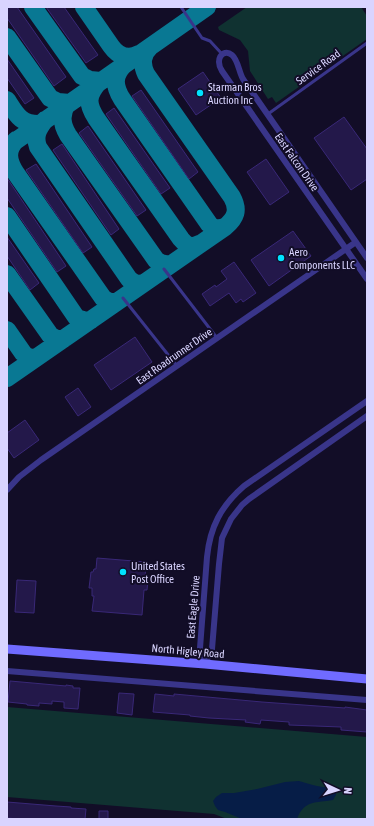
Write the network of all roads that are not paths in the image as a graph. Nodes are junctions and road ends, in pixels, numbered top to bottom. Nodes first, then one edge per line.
1 (181, 7) edge
2 (367, 43) edge
3 (222, 54) junction
4 (267, 115) junction
5 (356, 242) junction
6 (346, 249) junction
7 (367, 258) edge
8 (164, 269) dead end
9 (367, 279) edge
10 (122, 298) dead end
11 (216, 338) junction
12 (177, 366) junction
13 (367, 401) edge
14 (367, 416) edge
15 (330, 426) junction
16 (337, 437) junction
17 (7, 490) edge
18 (7, 649) edge
19 (205, 664) junction
20 (7, 671) edge
21 (367, 679) edge
22 (367, 700) edge

1 - 3 lane, East Falcon Drive
2 - 4 lane, Service Road
3 - 4 street, East Falcon Drive
3 - 6 street, East Falcon Drive
4 - 5 street, East Falcon Drive
5 - 6 street, East Roadrunner Drive
5 - 7 street, East Falcon Drive
6 - 9 street, East Falcon Drive
6 - 11 street, East Roadrunner Drive
8 - 11 lane
10 - 12 lane
11 - 12 street, East Roadrunner Drive
12 - 17 street, East Roadrunner Drive
13 - 15 street, East Eagle Drive
14 - 16 street, East Eagle Drive
15 - 16 street
15 - 19 street, East Eagle Drive
16 - 19 street, East Eagle Drive
18 - 19 main road, North Higley Road
19 - 21 main road, North Higley Road
20 - 22 street

